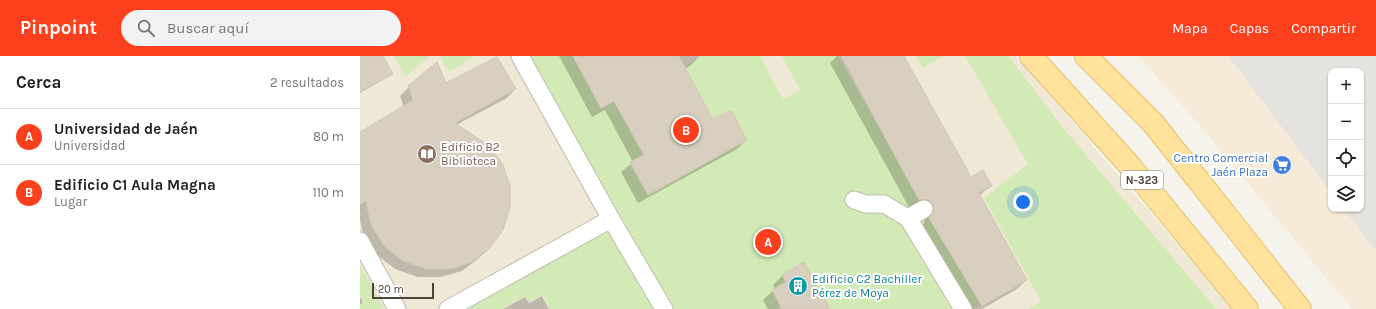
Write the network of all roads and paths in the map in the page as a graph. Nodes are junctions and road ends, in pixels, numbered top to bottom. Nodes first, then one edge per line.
1 (520, 56) edge
2 (1031, 56) edge
3 (1086, 56) edge
4 (854, 200) dead end
5 (924, 209) dead end
6 (908, 218) junction
7 (611, 219) junction
8 (360, 241) edge
9 (397, 309) edge
10 (448, 309) edge
11 (664, 309) edge
12 (963, 309) edge
13 (1247, 309) edge
14 (1300, 309) edge

1 - 7 street
2 - 13 main road, N-323
3 - 14 main road
4 - 6 street
5 - 6 street
6 - 12 street
7 - 10 street
7 - 11 street
8 - 9 street

